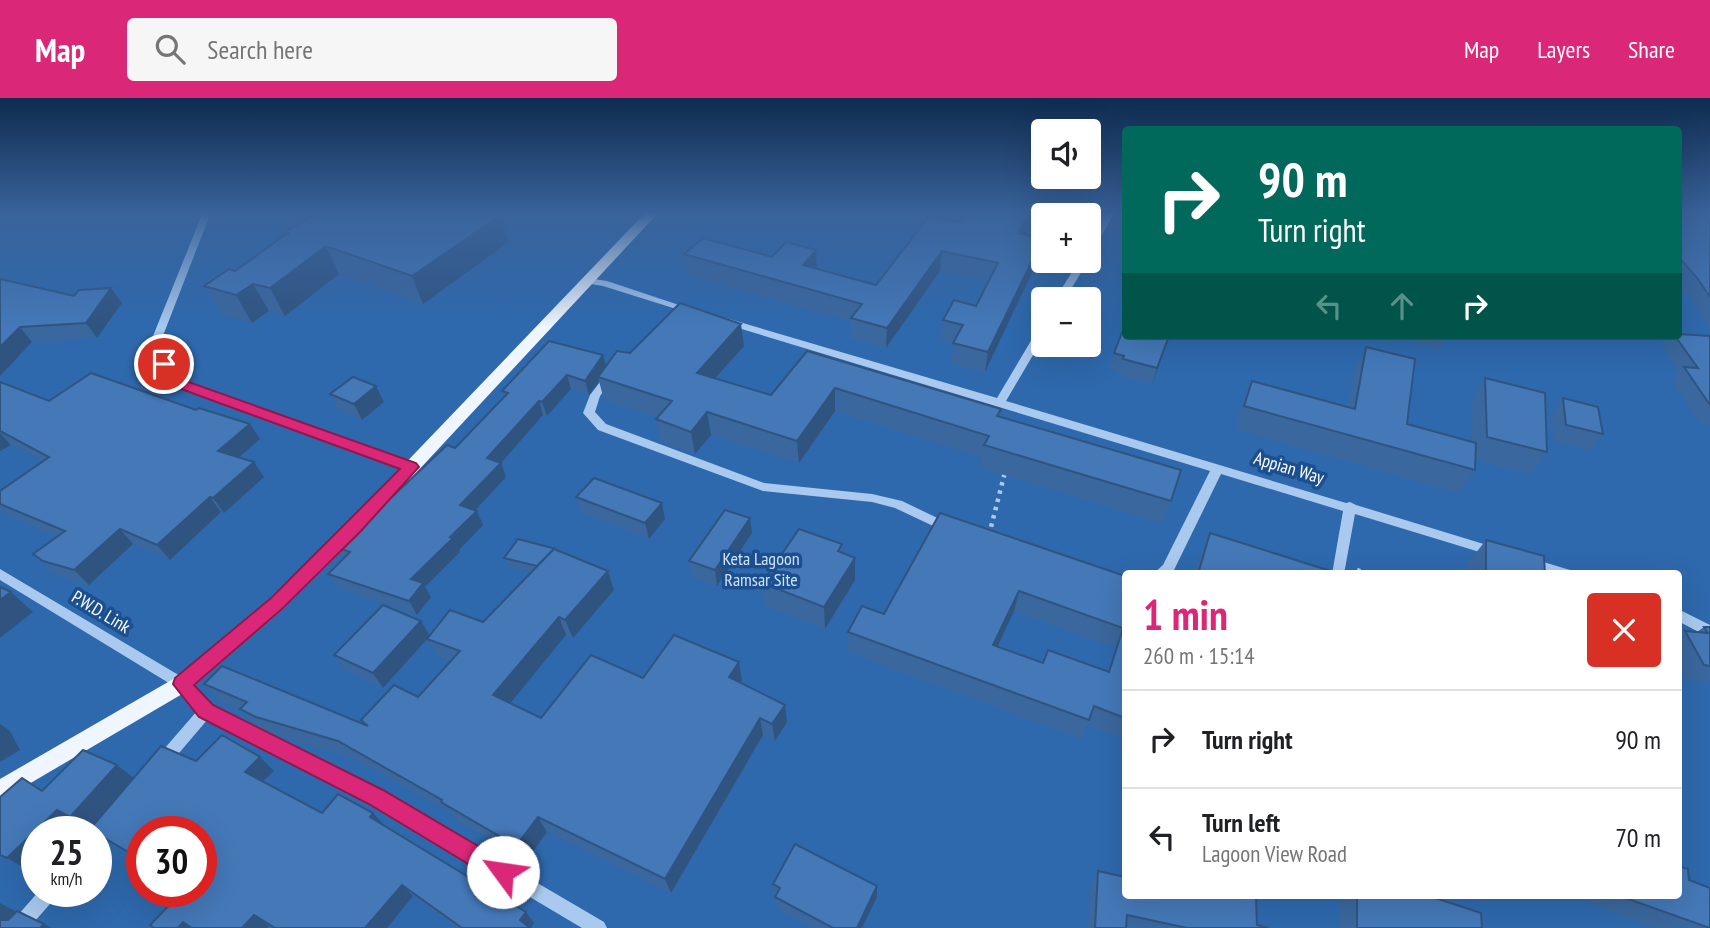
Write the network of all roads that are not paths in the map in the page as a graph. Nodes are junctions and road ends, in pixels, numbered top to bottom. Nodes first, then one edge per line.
1 (192, 251) edge
2 (617, 251) edge
3 (588, 281) junction
4 (684, 308) junction
5 (674, 317) edge
6 (1031, 349) edge
7 (620, 366) edge
8 (1000, 402) junction
9 (411, 467) junction
10 (1218, 467) junction
11 (1350, 506) junction
12 (987, 541) edge
13 (1165, 570) edge
14 (1339, 570) edge
15 (1551, 570) edge
16 (0, 574) edge
17 (1682, 616) edge
18 (1710, 632) edge
19 (182, 684) junction
20 (206, 711) junction
21 (154, 771) edge
22 (0, 791) edge
23 (37, 907) edge
24 (18, 928) edge
25 (598, 928) edge

1 - 9 street
2 - 3 main road
3 - 4 street, Appian Way
3 - 9 main road
4 - 5 street
4 - 8 street, Appian Way
6 - 8 street
7 - 12 street
8 - 10 street, Appian Way
9 - 19 main road
10 - 11 street, Appian Way
10 - 13 street
11 - 14 street
11 - 15 street, Appian Way
16 - 19 street, P.W.D. Link
17 - 18 street
19 - 20 street, P.W.D. Link
19 - 22 main road
20 - 21 street
20 - 25 street
23 - 24 street

